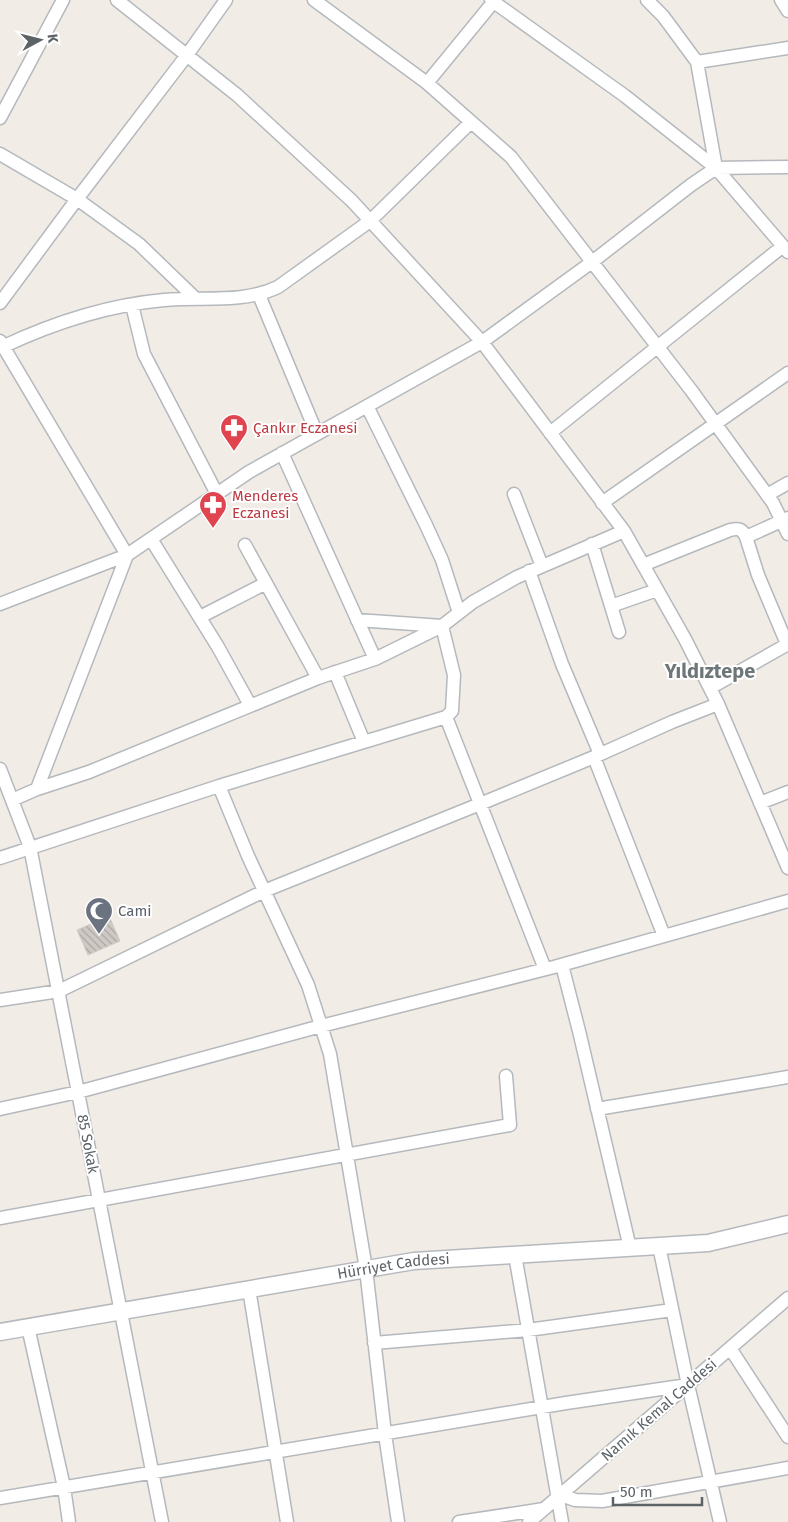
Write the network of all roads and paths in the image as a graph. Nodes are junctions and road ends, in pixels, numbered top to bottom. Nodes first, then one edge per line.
1 (63, 0) edge
2 (116, 0) edge
3 (226, 0) edge
4 (314, 0) edge
5 (647, 0) edge
6 (781, 0) edge
7 (493, 1) edge
8 (788, 11) edge
9 (788, 48) edge
10 (187, 55) junction
11 (697, 62) junction
12 (427, 83) junction
13 (0, 118) edge
14 (471, 122) junction
15 (0, 154) edge
16 (788, 167) edge
17 (716, 168) junction
18 (77, 199) junction
19 (370, 221) junction
20 (785, 249) edge
21 (592, 262) junction
22 (259, 295) junction
23 (196, 298) junction
24 (0, 303) edge
25 (132, 305) junction
26 (482, 342) junction
27 (1, 344) edge
28 (656, 346) junction
29 (788, 373) edge
30 (367, 406) junction
31 (715, 424) junction
32 (550, 433) junction
33 (317, 434) junction
34 (282, 453) junction
35 (788, 484) edge
36 (216, 494) junction
37 (514, 494) dead end
38 (767, 495) junction
39 (602, 503) junction
40 (785, 519) edge
41 (624, 531) junction
42 (788, 534) edge
43 (746, 537) junction
44 (150, 538) junction
45 (592, 544) junction
46 (245, 545) dead end
47 (127, 555) junction
48 (643, 565) junction
49 (542, 566) junction
50 (529, 571) junction
51 (266, 583) junction
52 (657, 590) junction
53 (0, 604) edge
54 (611, 606) junction
55 (459, 613) junction
56 (200, 618) junction
57 (357, 620) junction
58 (442, 626) junction
59 (619, 632) dead end
60 (788, 644) edge
61 (375, 659) junction
62 (335, 672) junction
63 (318, 678) junction
64 (710, 688) junction
65 (718, 704) junction
66 (250, 705) junction
67 (446, 717) junction
68 (364, 742) junction
69 (597, 756) junction
70 (0, 770) edge
71 (218, 786) junction
72 (37, 789) junction
73 (788, 792) edge
74 (12, 800) junction
75 (760, 803) junction
76 (480, 804) junction
77 (30, 847) junction
78 (0, 858) edge
79 (788, 868) edge
80 (264, 891) junction
81 (788, 901) edge
82 (664, 936) junction
83 (562, 965) junction
84 (545, 969) junction
85 (59, 991) junction
86 (0, 1000) edge
87 (321, 1026) junction
88 (506, 1076) dead end
89 (788, 1077) edge
90 (78, 1092) junction
91 (0, 1109) edge
92 (597, 1109) junction
93 (347, 1156) junction
94 (100, 1201) junction
95 (0, 1218) edge
96 (788, 1224) edge
97 (659, 1246) junction
98 (630, 1248) junction
99 (515, 1255) junction
100 (366, 1269) junction
101 (249, 1289) junction
102 (787, 1301) edge
103 (672, 1310) junction
104 (121, 1311) junction
105 (28, 1327) junction
106 (528, 1330) junction
107 (0, 1332) edge
108 (374, 1343) junction
109 (730, 1348) junction
110 (688, 1385) junction
111 (542, 1407) junction
112 (384, 1434) junction
113 (788, 1437) edge
114 (276, 1452) junction
115 (788, 1468) edge
116 (152, 1472) junction
117 (710, 1481) junction
118 (64, 1487) junction
119 (559, 1496) junction
120 (0, 1498) edge
121 (544, 1509) junction
122 (69, 1522) edge
123 (162, 1522) edge
124 (287, 1522) edge
125 (398, 1522) edge
126 (459, 1522) edge
127 (529, 1522) edge
128 (562, 1522) edge
129 (720, 1522) edge

1 - 13 street
2 - 10 street
3 - 10 street
4 - 12 street
5 - 11 street
6 - 8 street
7 - 12 street
7 - 17 street
9 - 11 street
10 - 18 street
10 - 19 street
11 - 17 street
12 - 14 street
14 - 19 street
14 - 21 street
15 - 18 street
16 - 17 street
17 - 20 street
17 - 21 street
18 - 23 street
18 - 24 street
19 - 22 street
19 - 26 street
20 - 28 street
21 - 26 street
21 - 28 street
22 - 23 street
22 - 33 street
23 - 25 street
25 - 27 street
25 - 36 street
26 - 30 street
26 - 32 street
27 - 47 street
28 - 31 street
28 - 32 street
29 - 31 street
30 - 33 street
30 - 55 street
31 - 38 street
31 - 39 street
32 - 39 street
33 - 34 street
34 - 36 street
34 - 57 street
35 - 38 street
36 - 44 street
37 - 49 street
38 - 40 street
39 - 41 street
40 - 42 street
40 - 43 street
41 - 45 street
41 - 48 street
43 - 48 street
43 - 60 street
44 - 47 street
44 - 56 street
45 - 49 street
45 - 54 street
46 - 51 street
47 - 53 street
47 - 72 street
48 - 52 street
49 - 50 street
50 - 55 street
50 - 69 street
51 - 56 street
51 - 63 street
52 - 54 street
52 - 64 street
54 - 59 street
55 - 58 street
56 - 66 street
57 - 58 street
57 - 61 street
58 - 61 street
58 - 67 street
60 - 64 street
61 - 62 street
62 - 63 street
62 - 68 street
63 - 66 street
64 - 65 street
65 - 69 street
65 - 75 street
66 - 72 street
67 - 68 street
67 - 76 street
68 - 71 street
69 - 76 street
69 - 82 street
70 - 74 street, 85 Sokak
71 - 77 street
71 - 80 street
72 - 74 street
73 - 75 street
74 - 77 street, 85 Sokak
75 - 79 street
76 - 80 street
76 - 84 street
77 - 78 street
77 - 85 street, 85 Sokak
80 - 85 street
80 - 87 street
81 - 82 street
82 - 83 street
83 - 84 street
83 - 92 street
84 - 87 street
85 - 86 street
85 - 90 street, 85 Sokak
87 - 90 street
87 - 93 street
88 - 93 street
89 - 92 street
90 - 91 street
90 - 94 street, 85 Sokak
92 - 98 street
93 - 94 street
93 - 100 street
94 - 95 street
94 - 104 street, 85 Sokak
96 - 97 street, Hürriyet Caddesi
97 - 98 street, Hürriyet Caddesi
97 - 103 street
98 - 99 street, Hürriyet Caddesi
99 - 100 street, Hürriyet Caddesi
99 - 106 street
100 - 101 street, Hürriyet Caddesi
100 - 108 street
101 - 104 street, Hürriyet Caddesi
101 - 114 street
102 - 109 street, Namık Kemal Caddesi
103 - 106 street
103 - 110 street
104 - 105 street, Hürriyet Caddesi
104 - 116 street, 85 Sokak
105 - 107 street, Hürriyet Caddesi
105 - 118 street
106 - 108 street
106 - 111 street
108 - 112 street
109 - 110 street, Namık Kemal Caddesi
109 - 113 street
110 - 111 street
110 - 117 street
110 - 119 street, Namık Kemal Caddesi
111 - 112 street
111 - 119 street
112 - 114 street
112 - 125 street
114 - 116 street
114 - 124 street
115 - 117 street
116 - 118 street
116 - 123 street, 85 Sokak
117 - 119 street
117 - 129 street
118 - 120 street
118 - 122 street
119 - 121 street, Namık Kemal Caddesi
119 - 128 street
121 - 126 street
121 - 127 street, Namık Kemal Caddesi

